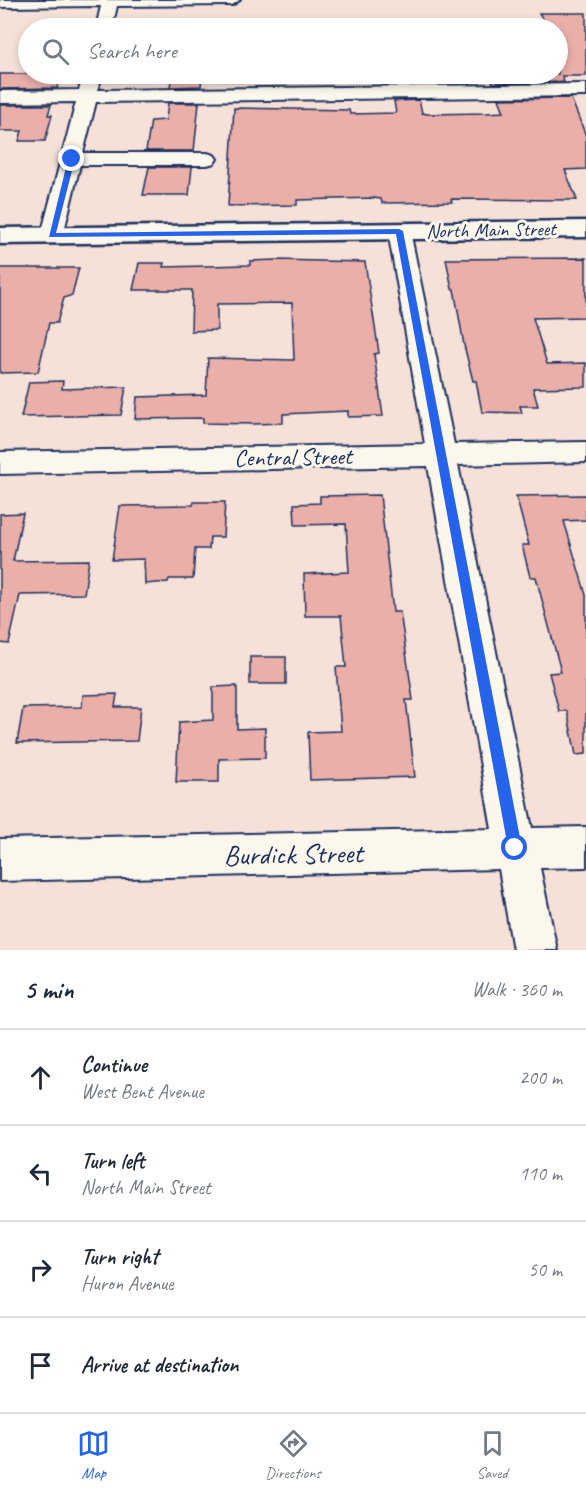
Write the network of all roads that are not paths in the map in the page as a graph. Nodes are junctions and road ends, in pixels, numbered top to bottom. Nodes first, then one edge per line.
1 (232, 0) edge
2 (110, 1) edge
3 (0, 2) edge
4 (106, 18) edge
5 (90, 84) edge
6 (586, 90) edge
7 (87, 96) junction
8 (0, 97) edge
9 (72, 159) junction
10 (207, 159) dead end
11 (586, 229) edge
12 (399, 231) junction
13 (52, 235) junction
14 (0, 236) edge
15 (586, 452) edge
16 (441, 454) junction
17 (0, 463) edge
18 (586, 847) edge
19 (515, 848) junction
20 (0, 860) edge
21 (535, 950) edge

1 - 2 street
2 - 3 street
2 - 4 street
5 - 7 street
6 - 7 street
7 - 8 street
7 - 9 street
9 - 10 street
9 - 13 street
11 - 12 main road, North Main Street
12 - 13 main road, North Main Street
12 - 16 street
13 - 14 main road, North Main Street
15 - 16 street, Central Street
16 - 17 street, Central Street
16 - 19 street
18 - 19 street, Burdick Street
19 - 20 street, Burdick Street
19 - 21 street

